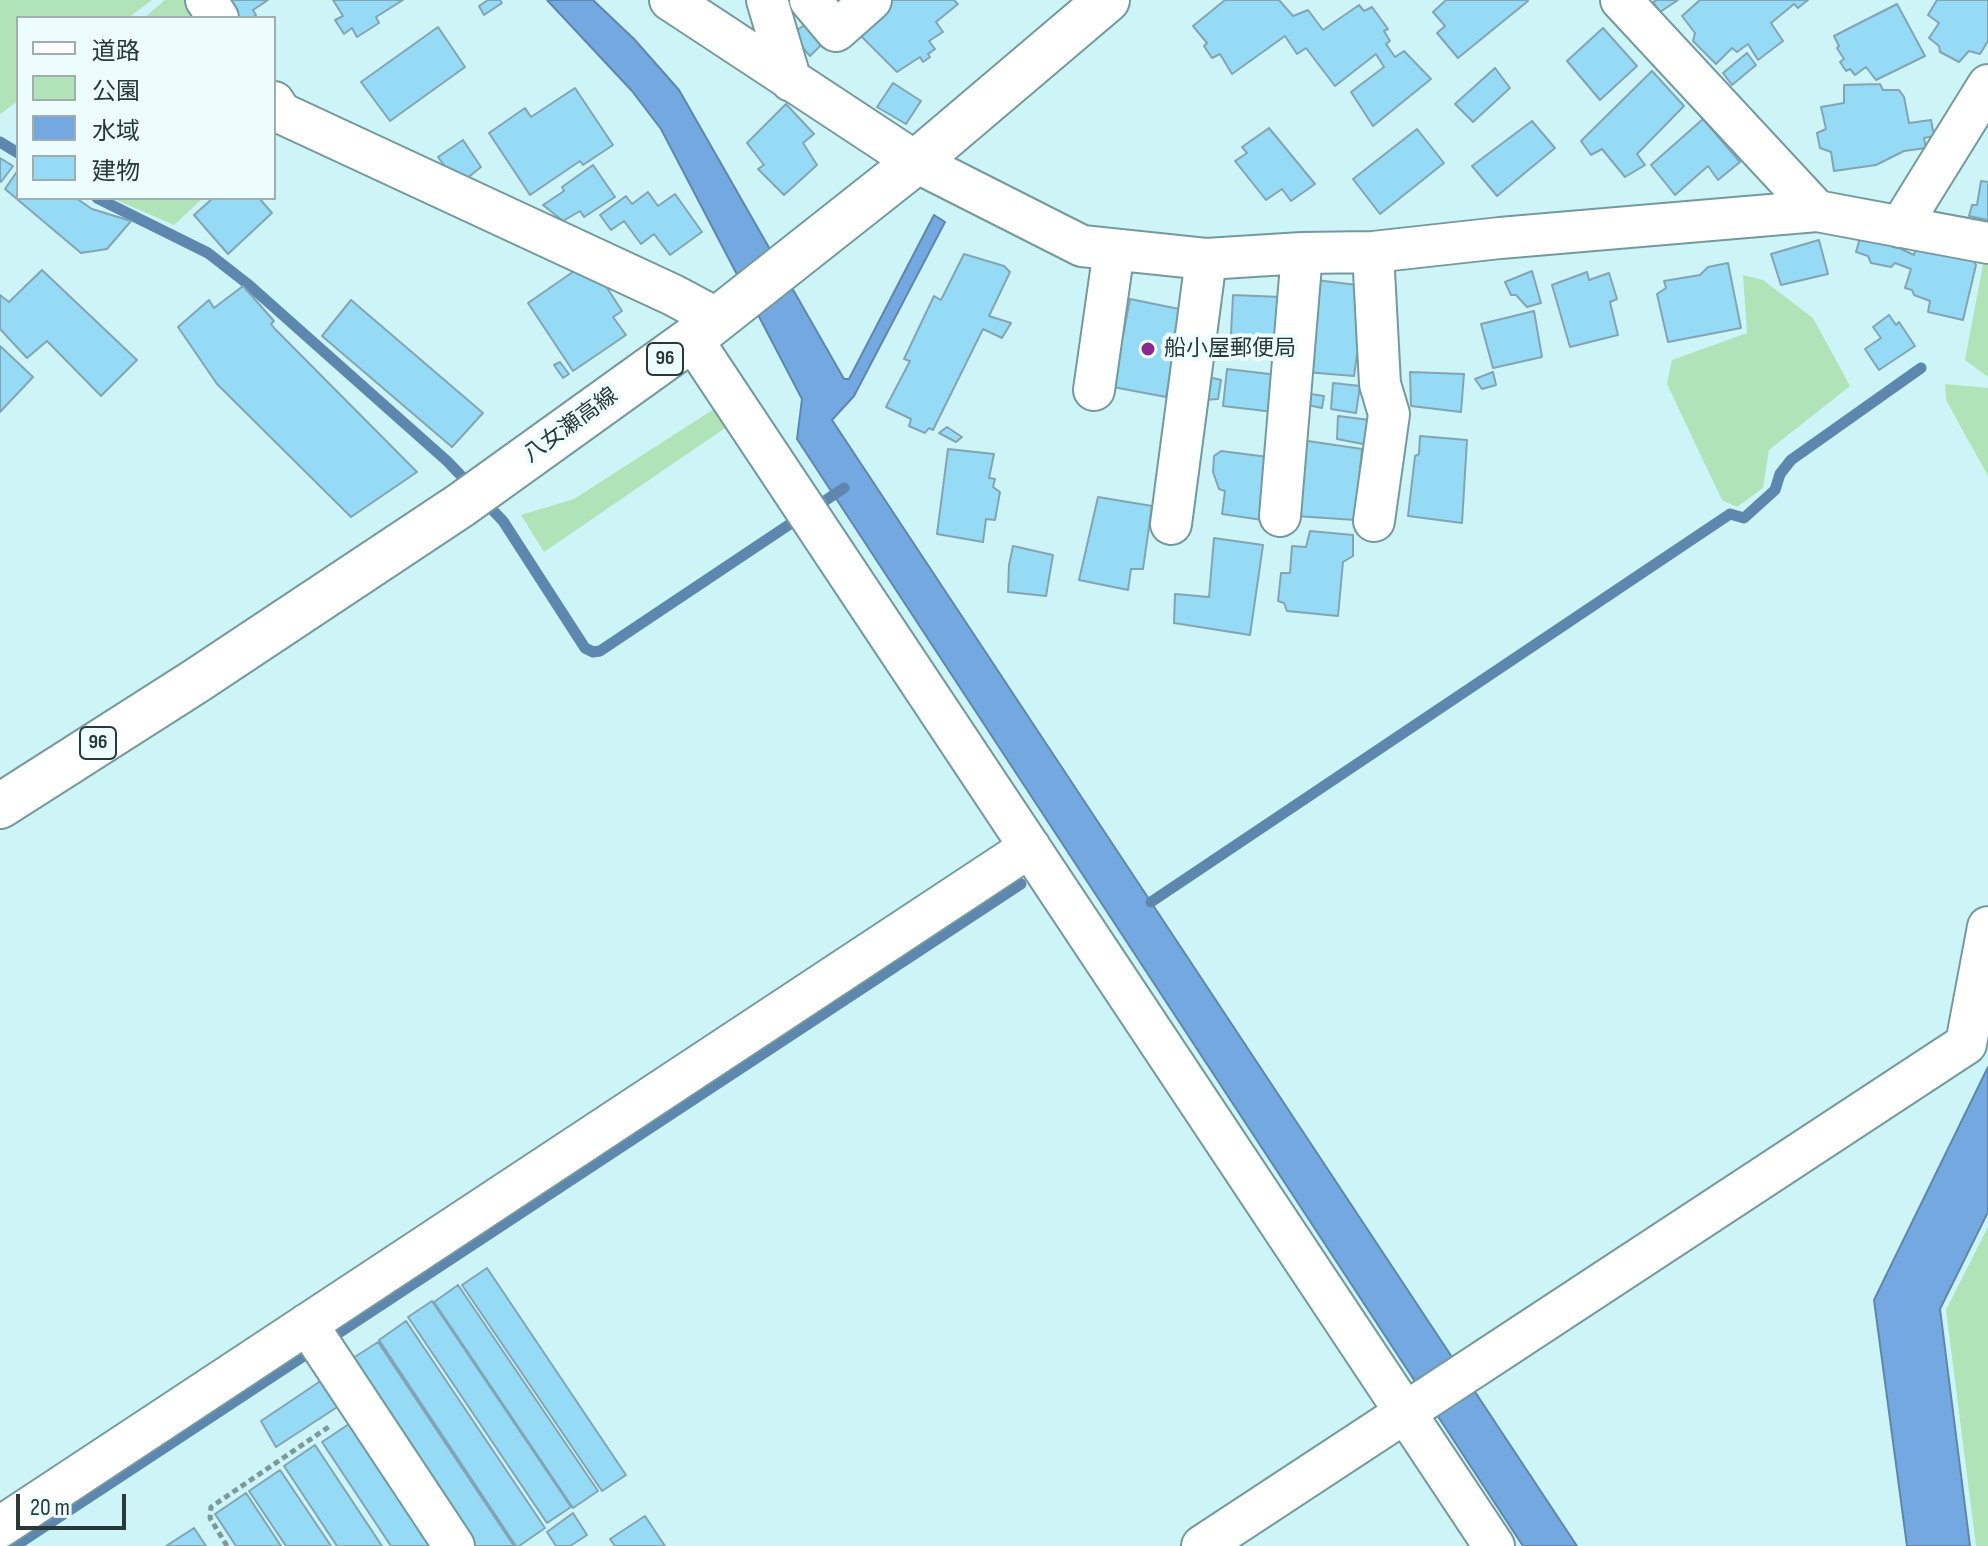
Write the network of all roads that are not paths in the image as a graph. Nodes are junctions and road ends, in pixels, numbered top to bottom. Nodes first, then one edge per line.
1 (670, 0) edge
2 (767, 0) edge
3 (810, 0) edge
4 (871, 0) edge
5 (1107, 0) edge
6 (1621, 0) edge
7 (791, 81) junction
8 (1988, 85) edge
9 (276, 105) edge
10 (916, 162) junction
11 (1817, 211) junction
12 (1900, 227) junction
13 (1988, 243) edge
14 (1114, 250) junction
15 (1373, 252) junction
16 (1302, 253) junction
17 (1206, 259) junction
18 (705, 329) junction
19 (1094, 390) dead end
20 (1280, 516) dead end
21 (1374, 521) dead end
22 (1171, 524) dead end
23 (0, 806) edge
24 (1030, 847) junction
25 (1988, 927) edge
26 (307, 1324) junction
27 (1406, 1413) junction
28 (0, 1527) edge
29 (454, 1546) edge
30 (1202, 1546) edge
31 (1494, 1546) edge

1 - 7 street
2 - 7 street
3 - 4 street
5 - 10 main road, 八女瀬高線 / 96
6 - 11 street
7 - 10 street
8 - 12 street
9 - 18 street
10 - 14 street
10 - 18 main road, 八女瀬高線 / 96
11 - 12 street
11 - 15 street
12 - 13 street
14 - 17 street
14 - 19 street
15 - 16 street
15 - 21 street
16 - 17 street
16 - 20 street
17 - 22 street
18 - 23 main road, 八女瀬高線 / 96
18 - 24 street
24 - 26 street
24 - 27 street
25 - 27 street
26 - 28 street
26 - 29 street
27 - 30 street
27 - 31 street

